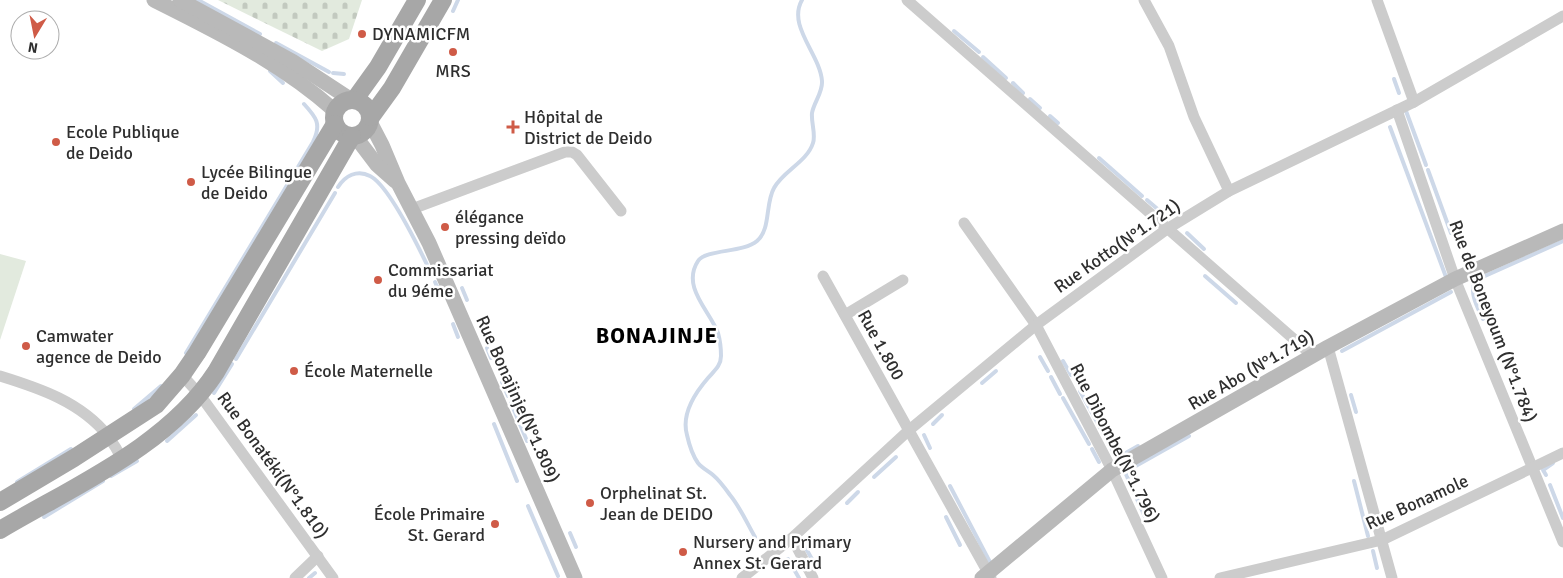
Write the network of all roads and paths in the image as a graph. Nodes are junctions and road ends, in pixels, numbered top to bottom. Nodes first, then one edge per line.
1 (154, 0) edge
2 (180, 0) edge
3 (417, 0) edge
4 (443, 0) edge
5 (907, 0) edge
6 (1144, 0) edge
7 (1378, 0) edge
8 (1563, 16) edge
9 (352, 99) junction
10 (1414, 102) junction
11 (1396, 110) junction
12 (335, 118) junction
13 (371, 119) junction
14 (354, 136) junction
15 (398, 183) junction
16 (1229, 191) junction
17 (412, 209) junction
18 (621, 212) dead end
19 (964, 223) dead end
20 (1167, 229) junction
21 (1563, 231) edge
22 (823, 276) dead end
23 (1455, 279) junction
24 (903, 280) dead end
25 (845, 315) junction
26 (1036, 325) junction
27 (1328, 347) junction
28 (1313, 356) junction
29 (182, 375) junction
30 (0, 376) edge
31 (200, 395) junction
32 (908, 432) junction
33 (108, 435) junction
34 (1563, 453) edge
35 (122, 459) junction
36 (1532, 468) junction
37 (1112, 470) junction
38 (1, 501) edge
39 (7, 526) edge
40 (792, 538) junction
41 (1382, 540) junction
42 (1563, 542) edge
43 (318, 556) junction
44 (987, 576) edge
45 (295, 578) edge
46 (333, 578) edge
47 (575, 578) edge
48 (742, 578) edge
49 (813, 578) edge
50 (1162, 578) edge
51 (1220, 578) edge
52 (1392, 578) edge

1 - 12 main road
2 - 9 main road
3 - 9 main road
4 - 13 main road
5 - 20 street
6 - 16 street
7 - 10 street
8 - 10 street, Rue Kotto(N°1.721)
9 - 12 main road
9 - 13 main road
10 - 11 street, Rue Kotto(N°1.721)
11 - 16 street, Rue Kotto(N°1.721)
11 - 23 street, Rue de Boneyoum (N°1.784)
12 - 14 main road
12 - 29 main road
13 - 14 main road
13 - 15 main road, Rue Bonajinje(N°1.809)
14 - 15 main road, Rue Bonajinje(N°1.809)
14 - 31 main road
15 - 17 main road, Rue Bonajinje(N°1.809)
16 - 20 street, Rue Kotto(N°1.721)
17 - 18 street
17 - 47 main road, Rue Bonajinje(N°1.809)
19 - 26 street, Rue Dibombe(N°1.796)
20 - 26 street, Rue Kotto(N°1.721)
20 - 28 street
21 - 23 main road, Rue Abo (N°1.719)
22 - 25 street, Rue 1.800
23 - 27 main road, Rue Abo (N°1.719)
23 - 36 street, Rue de Boneyoum (N°1.784)
24 - 25 street
25 - 32 street, Rue 1.800
26 - 32 street, Rue Kotto(N°1.721)
26 - 37 street, Rue Dibombe(N°1.796)
27 - 28 main road, Rue Abo (N°1.719)
27 - 41 street
28 - 37 main road, Rue Abo (N°1.719)
29 - 31 street, Rue Bonatéki(N°1.810)
29 - 33 main road
30 - 33 street
31 - 35 main road
31 - 43 street, Rue Bonatéki(N°1.810)
32 - 40 street, Rue Kotto(N°1.721)
32 - 44 street, Rue 1.800
33 - 35 street
33 - 38 main road
34 - 36 street, Rue Bonamole
35 - 39 main road
36 - 41 street, Rue Bonamole
36 - 42 street, Rue de Boneyoum (N°1.784)
37 - 44 main road, Rue Abo (N°1.719)
37 - 50 street, Rue Dibombe(N°1.796)
38 - 39 main road
40 - 48 street, Rue Kotto(N°1.721)
40 - 49 street
41 - 51 street, Rue Bonamole
41 - 52 street
43 - 45 street
43 - 46 street, Rue Bonatéki(N°1.810)

